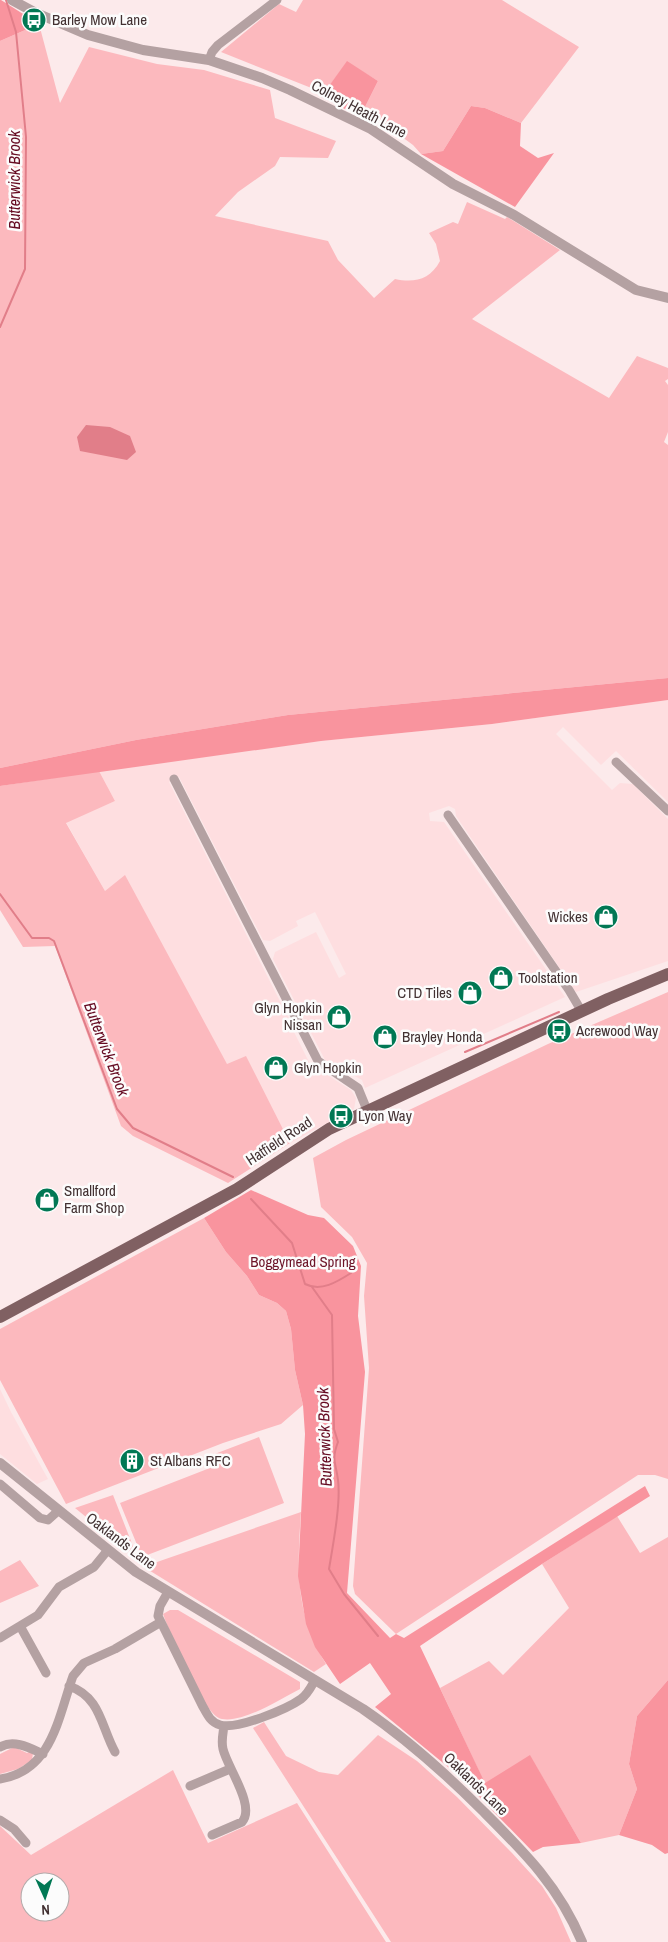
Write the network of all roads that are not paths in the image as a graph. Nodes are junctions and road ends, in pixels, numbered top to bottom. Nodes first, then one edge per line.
1 (12, 0) edge
2 (277, 0) edge
3 (209, 60) junction
4 (668, 298) edge
5 (616, 762) dead end
6 (174, 779) dead end
7 (668, 811) edge
8 (448, 816) dead end
9 (668, 974) edge
10 (582, 1012) junction
11 (367, 1110) junction
12 (0, 1317) edge
13 (0, 1463) edge
14 (0, 1484) edge
15 (58, 1511) junction
16 (107, 1551) junction
17 (168, 1592) junction
18 (161, 1622) junction
19 (20, 1626) junction
20 (0, 1638) edge
21 (46, 1673) dead end
22 (315, 1680) junction
23 (69, 1686) junction
24 (224, 1726) junction
25 (0, 1747) edge
26 (115, 1752) dead end
27 (43, 1754) junction
28 (230, 1769) junction
29 (0, 1779) edge
30 (190, 1786) dead end
31 (0, 1820) edge
32 (212, 1835) dead end
33 (26, 1843) dead end
34 (582, 1942) edge

1 - 3 street, Colney Heath Lane
2 - 3 street
3 - 4 street, Colney Heath Lane
5 - 7 street
6 - 11 street
8 - 10 street
9 - 10 main road, Hatfield Road
10 - 11 main road, Hatfield Road
11 - 12 main road, Hatfield Road
13 - 15 street, Oaklands Lane
14 - 15 street
15 - 16 street, Oaklands Lane
16 - 17 street, Oaklands Lane
16 - 19 street
17 - 18 street
17 - 22 street, Oaklands Lane
18 - 23 street
18 - 24 street
19 - 20 street
19 - 21 street
22 - 24 street
22 - 34 street, Oaklands Lane
23 - 26 street
23 - 27 street
24 - 28 street
25 - 27 street
27 - 29 street
28 - 30 street
28 - 32 street
31 - 33 street

